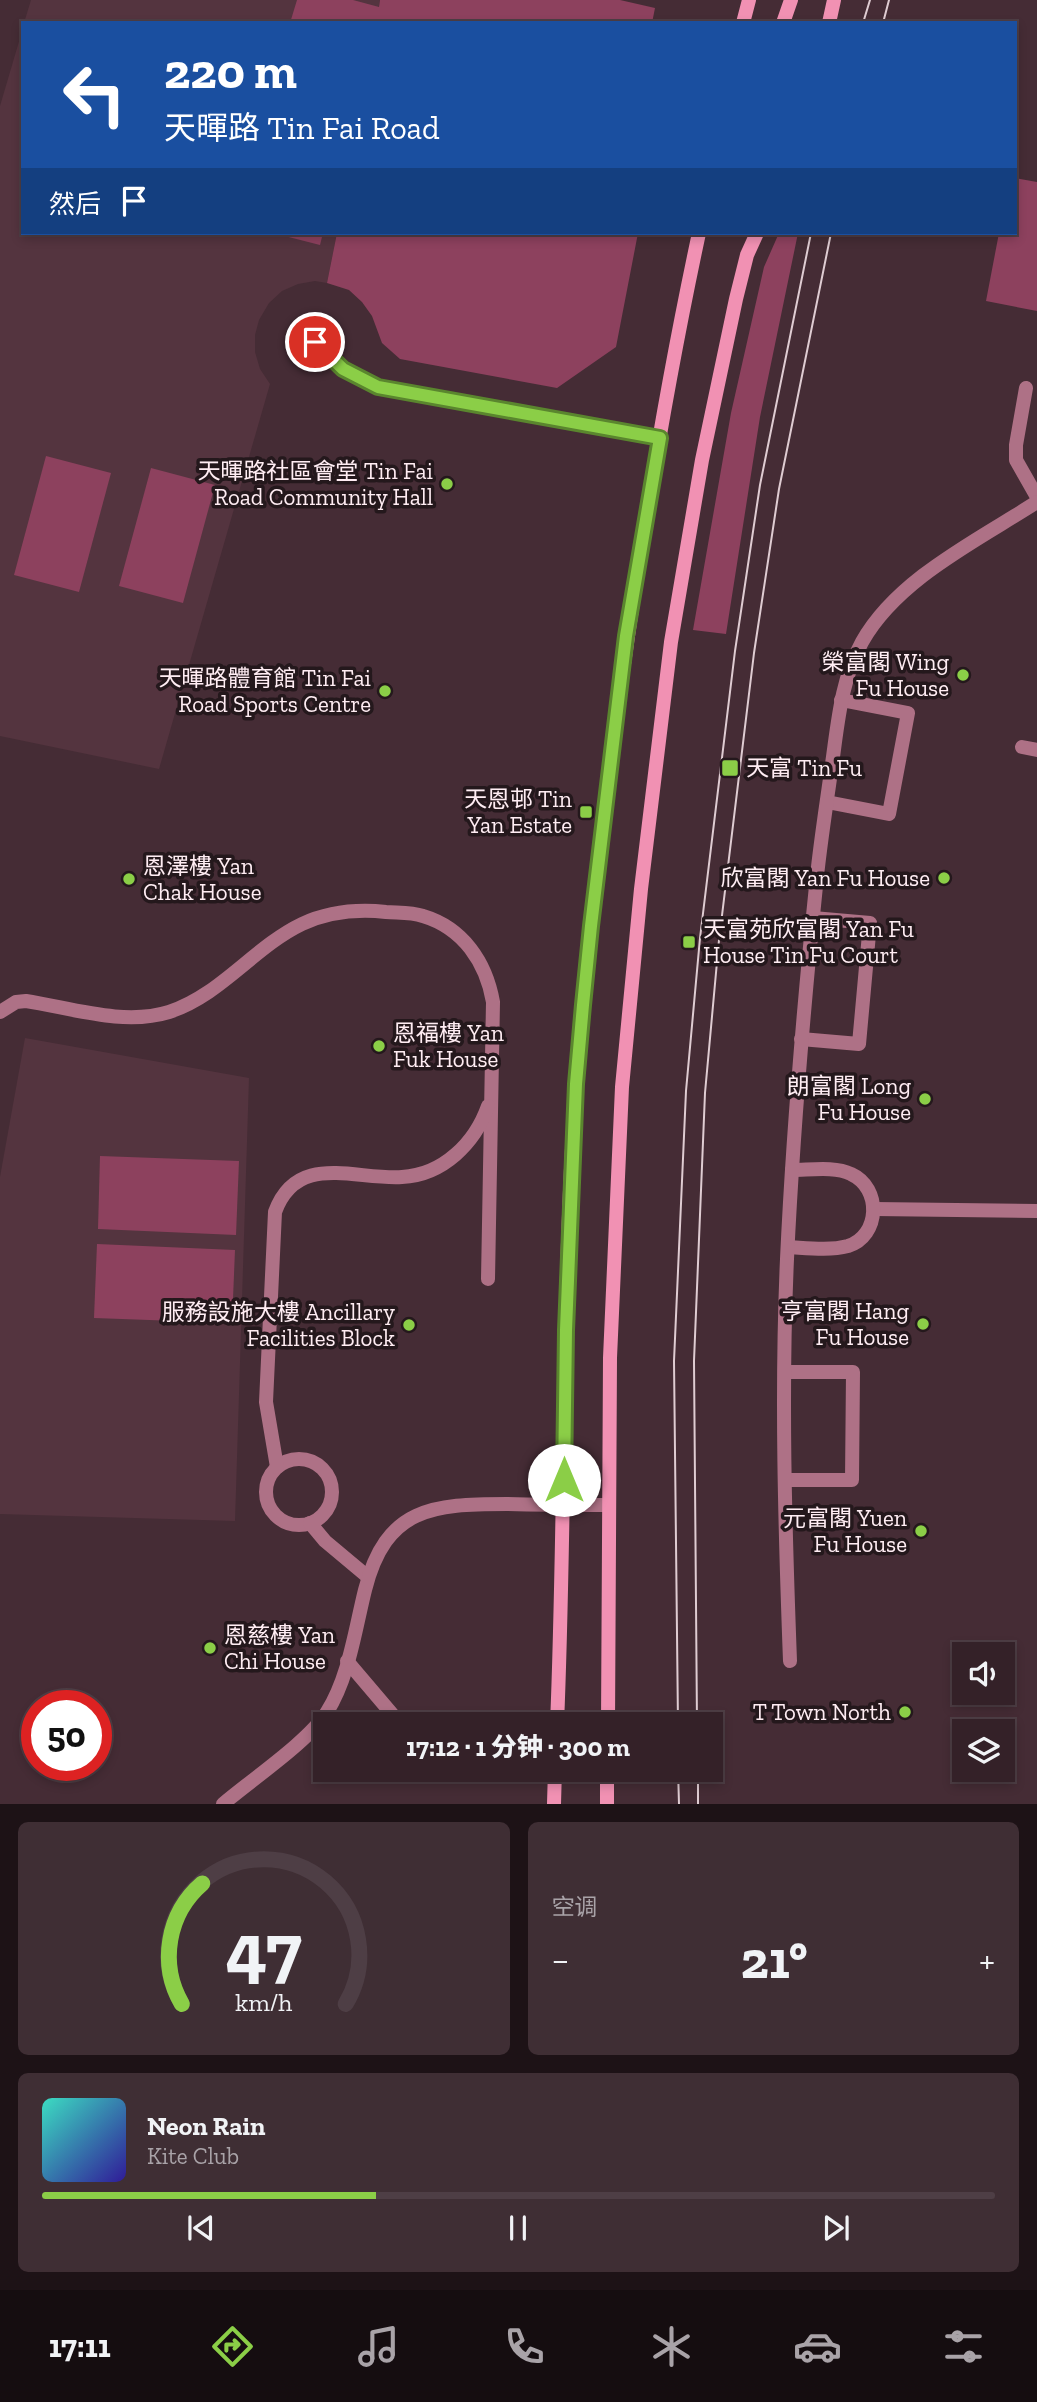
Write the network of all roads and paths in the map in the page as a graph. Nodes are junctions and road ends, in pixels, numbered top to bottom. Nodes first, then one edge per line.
1 (749, 0) edge
2 (790, 0) edge
3 (834, 0) edge
4 (744, 21) edge
5 (784, 21) edge
6 (829, 21) edge
7 (699, 235) edge
8 (756, 235) edge
9 (315, 342) dead end
10 (1026, 388) dead end
11 (660, 438) junction
12 (1037, 497) edge
13 (1037, 502) edge
14 (841, 700) junction
15 (1022, 747) dead end
16 (1037, 750) edge
17 (827, 802) junction
18 (813, 918) junction
19 (0, 1012) edge
20 (801, 1039) junction
21 (491, 1090) junction
22 (792, 1170) junction
23 (874, 1209) junction
24 (1037, 1211) edge
25 (788, 1247) junction
26 (488, 1279) dead end
27 (785, 1372) junction
28 (277, 1467) junction
29 (785, 1480) junction
30 (564, 1504) junction
31 (609, 1505) junction
32 (310, 1523) junction
33 (368, 1577) junction
34 (348, 1661) junction
35 (790, 1661) dead end
36 (390, 1712) edge
37 (557, 1712) edge
38 (608, 1712) edge
39 (555, 1782) edge
40 (607, 1782) edge
41 (223, 1804) edge
42 (554, 1804) edge
43 (607, 1804) edge

1 - 4 main road
2 - 5 main road
3 - 6 main road
7 - 11 main road
8 - 31 main road
9 - 11 street
10 - 12 street
11 - 30 main road
13 - 14 street
14 - 17 street
14 - 17 street
15 - 16 street
17 - 18 street
18 - 20 street
18 - 20 street
19 - 21 street
20 - 22 street
21 - 26 street
21 - 28 street
22 - 23 street
22 - 25 street
23 - 24 street
23 - 25 street
25 - 27 street
27 - 29 street
27 - 29 street
28 - 32 street
28 - 32 street
29 - 35 street
30 - 31 street
30 - 33 street
30 - 37 main road
31 - 38 main road
32 - 33 street
33 - 34 street
34 - 36 street
34 - 41 street
39 - 42 main road
40 - 43 main road

